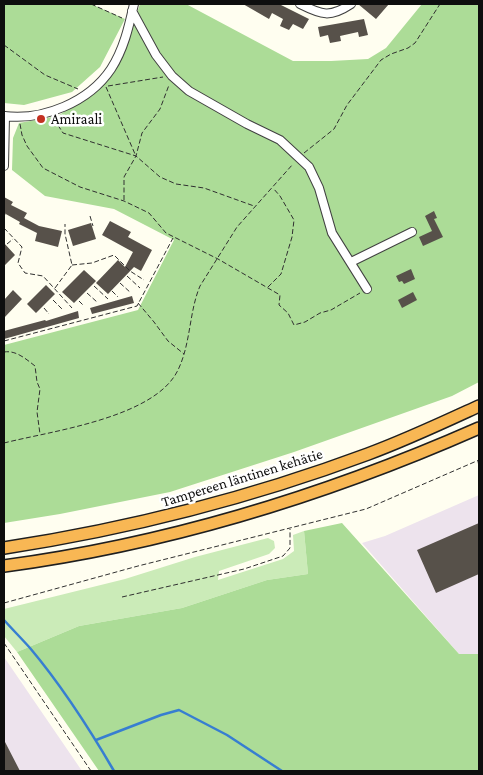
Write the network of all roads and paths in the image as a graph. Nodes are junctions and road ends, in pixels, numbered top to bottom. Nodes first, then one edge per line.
1 (91, 4) edge
2 (300, 4) edge
3 (351, 4) edge
4 (440, 4) edge
5 (133, 8) edge
6 (125, 19) dead end
7 (4, 45) edge
8 (172, 76) junction
9 (106, 86) junction
10 (94, 88) junction
11 (49, 111) junction
12 (5, 116) edge
13 (18, 116) junction
14 (4, 144) edge
15 (136, 156) junction
16 (299, 158) junction
17 (4, 166) edge
18 (273, 188) junction
19 (124, 201) junction
20 (254, 206) junction
21 (90, 216) dead end
22 (64, 224) dead end
23 (93, 226) dead end
24 (4, 228) edge
25 (412, 232) dead end
26 (173, 237) junction
27 (13, 238) junction
28 (7, 244) dead end
29 (218, 259) junction
30 (351, 262) junction
31 (72, 264) junction
32 (127, 276) dead end
33 (144, 280) dead end
34 (120, 283) dead end
35 (94, 286) dead end
36 (267, 287) junction
37 (54, 288) junction
38 (140, 288) dead end
39 (367, 289) joint
40 (112, 291) dead end
41 (87, 292) dead end
42 (131, 294) dead end
43 (118, 297) dead end
44 (53, 300) dead end
45 (108, 300) dead end
46 (79, 301) dead end
47 (97, 302) dead end
48 (138, 303) junction
49 (84, 306) dead end
50 (44, 308) dead end
51 (72, 308) dead end
52 (63, 310) dead end
53 (49, 314) dead end
54 (4, 341) edge
55 (4, 352) edge
56 (184, 354) junction
57 (479, 406) edge
58 (479, 428) edge
59 (40, 435) junction
60 (4, 443) edge
61 (479, 461) edge
62 (479, 467) edge
63 (290, 528) junction
64 (4, 548) edge
65 (4, 566) edge
66 (122, 597) dead end
67 (4, 603) edge
68 (4, 643) edge
69 (91, 771) edge

1 - 6 path
2 - 3 street
4 - 16 path
5 - 8 street
5 - 10 street
7 - 10 path
8 - 9 path
8 - 15 path
8 - 16 street
9 - 10 path
9 - 15 path
10 - 11 street
11 - 13 street
11 - 15 path
12 - 13 street
12 - 14 street
13 - 19 path
14 - 17 street
15 - 19 path
15 - 20 path
16 - 18 path
16 - 30 street
18 - 20 path
18 - 36 path
19 - 26 path
20 - 29 path
21 - 23 path
22 - 31 path
24 - 27 path
25 - 30 street
26 - 29 path
26 - 48 path
27 - 28 path
27 - 37 path
29 - 36 path
29 - 56 path
30 - 39 street
31 - 33 path
31 - 37 path
32 - 38 path
34 - 42 path
35 - 45 path
36 - 39 path
37 - 51 path
40 - 43 path
41 - 47 path
44 - 52 path
46 - 49 path
48 - 54 path
48 - 56 path
50 - 53 path
55 - 59 path
56 - 59 path
57 - 64 highway, Tampereen läntinen kehätie
58 - 65 highway
59 - 60 path
61 - 62 path
61 - 63 path
63 - 66 path
63 - 67 path
68 - 69 path

